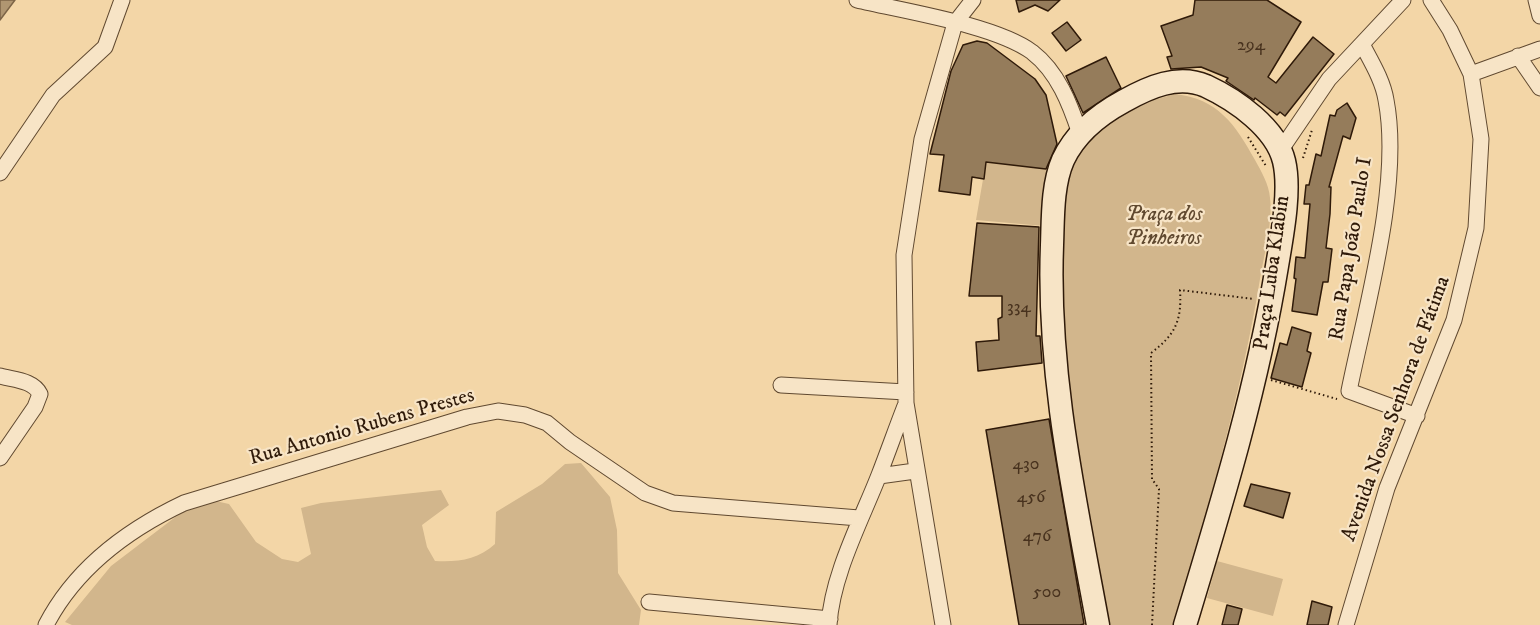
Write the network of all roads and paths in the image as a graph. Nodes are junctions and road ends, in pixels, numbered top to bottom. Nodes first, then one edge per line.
1 (122, 0) edge
2 (857, 0) edge
3 (973, 0) edge
4 (1403, 0) edge
5 (1431, 0) edge
6 (1536, 0) edge
7 (1540, 16) edge
8 (955, 23) junction
9 (1363, 46) junction
10 (1540, 49) edge
11 (1518, 56) junction
12 (1471, 74) junction
13 (1540, 88) edge
14 (1245, 132) dead end
15 (1080, 134) junction
16 (1273, 159) junction
17 (0, 173) edge
18 (1271, 301) junction
19 (1257, 375) junction
20 (0, 376) edge
21 (781, 385) dead end
22 (1349, 391) junction
23 (906, 397) junction
24 (1417, 416) junction
25 (0, 458) edge
26 (915, 471) junction
27 (879, 476) junction
28 (859, 518) junction
29 (649, 602) dead end
30 (829, 622) edge
31 (46, 625) edge
32 (943, 625) edge
33 (1098, 625) edge
34 (1152, 625) edge
35 (1185, 625) edge
36 (1346, 625) edge

1 - 17 street
2 - 8 street
3 - 8 street
4 - 9 street
5 - 12 street, Avenida Nossa Senhora de Fátima
6 - 7 street
8 - 15 street
8 - 23 street
9 - 16 street
9 - 22 street, Rua Papa João Paulo I
10 - 11 street
11 - 12 street
11 - 13 street
12 - 24 street, Avenida Nossa Senhora de Fátima
14 - 16 path
15 - 16 main road, Praça Luba Klabin
15 - 33 main road, Praça Luba Klabin
16 - 18 main road, Praça Luba Klabin
18 - 19 main road, Praça Luba Klabin
18 - 34 path
19 - 22 path
19 - 35 main road, Praça Luba Klabin
20 - 25 street
21 - 23 street
22 - 24 street
23 - 26 street
23 - 27 street
24 - 36 street, Avenida Nossa Senhora de Fátima
26 - 27 street
26 - 32 street
27 - 28 street
28 - 30 street
28 - 31 street, Rua Antonio Rubens Prestes
29 - 30 street

